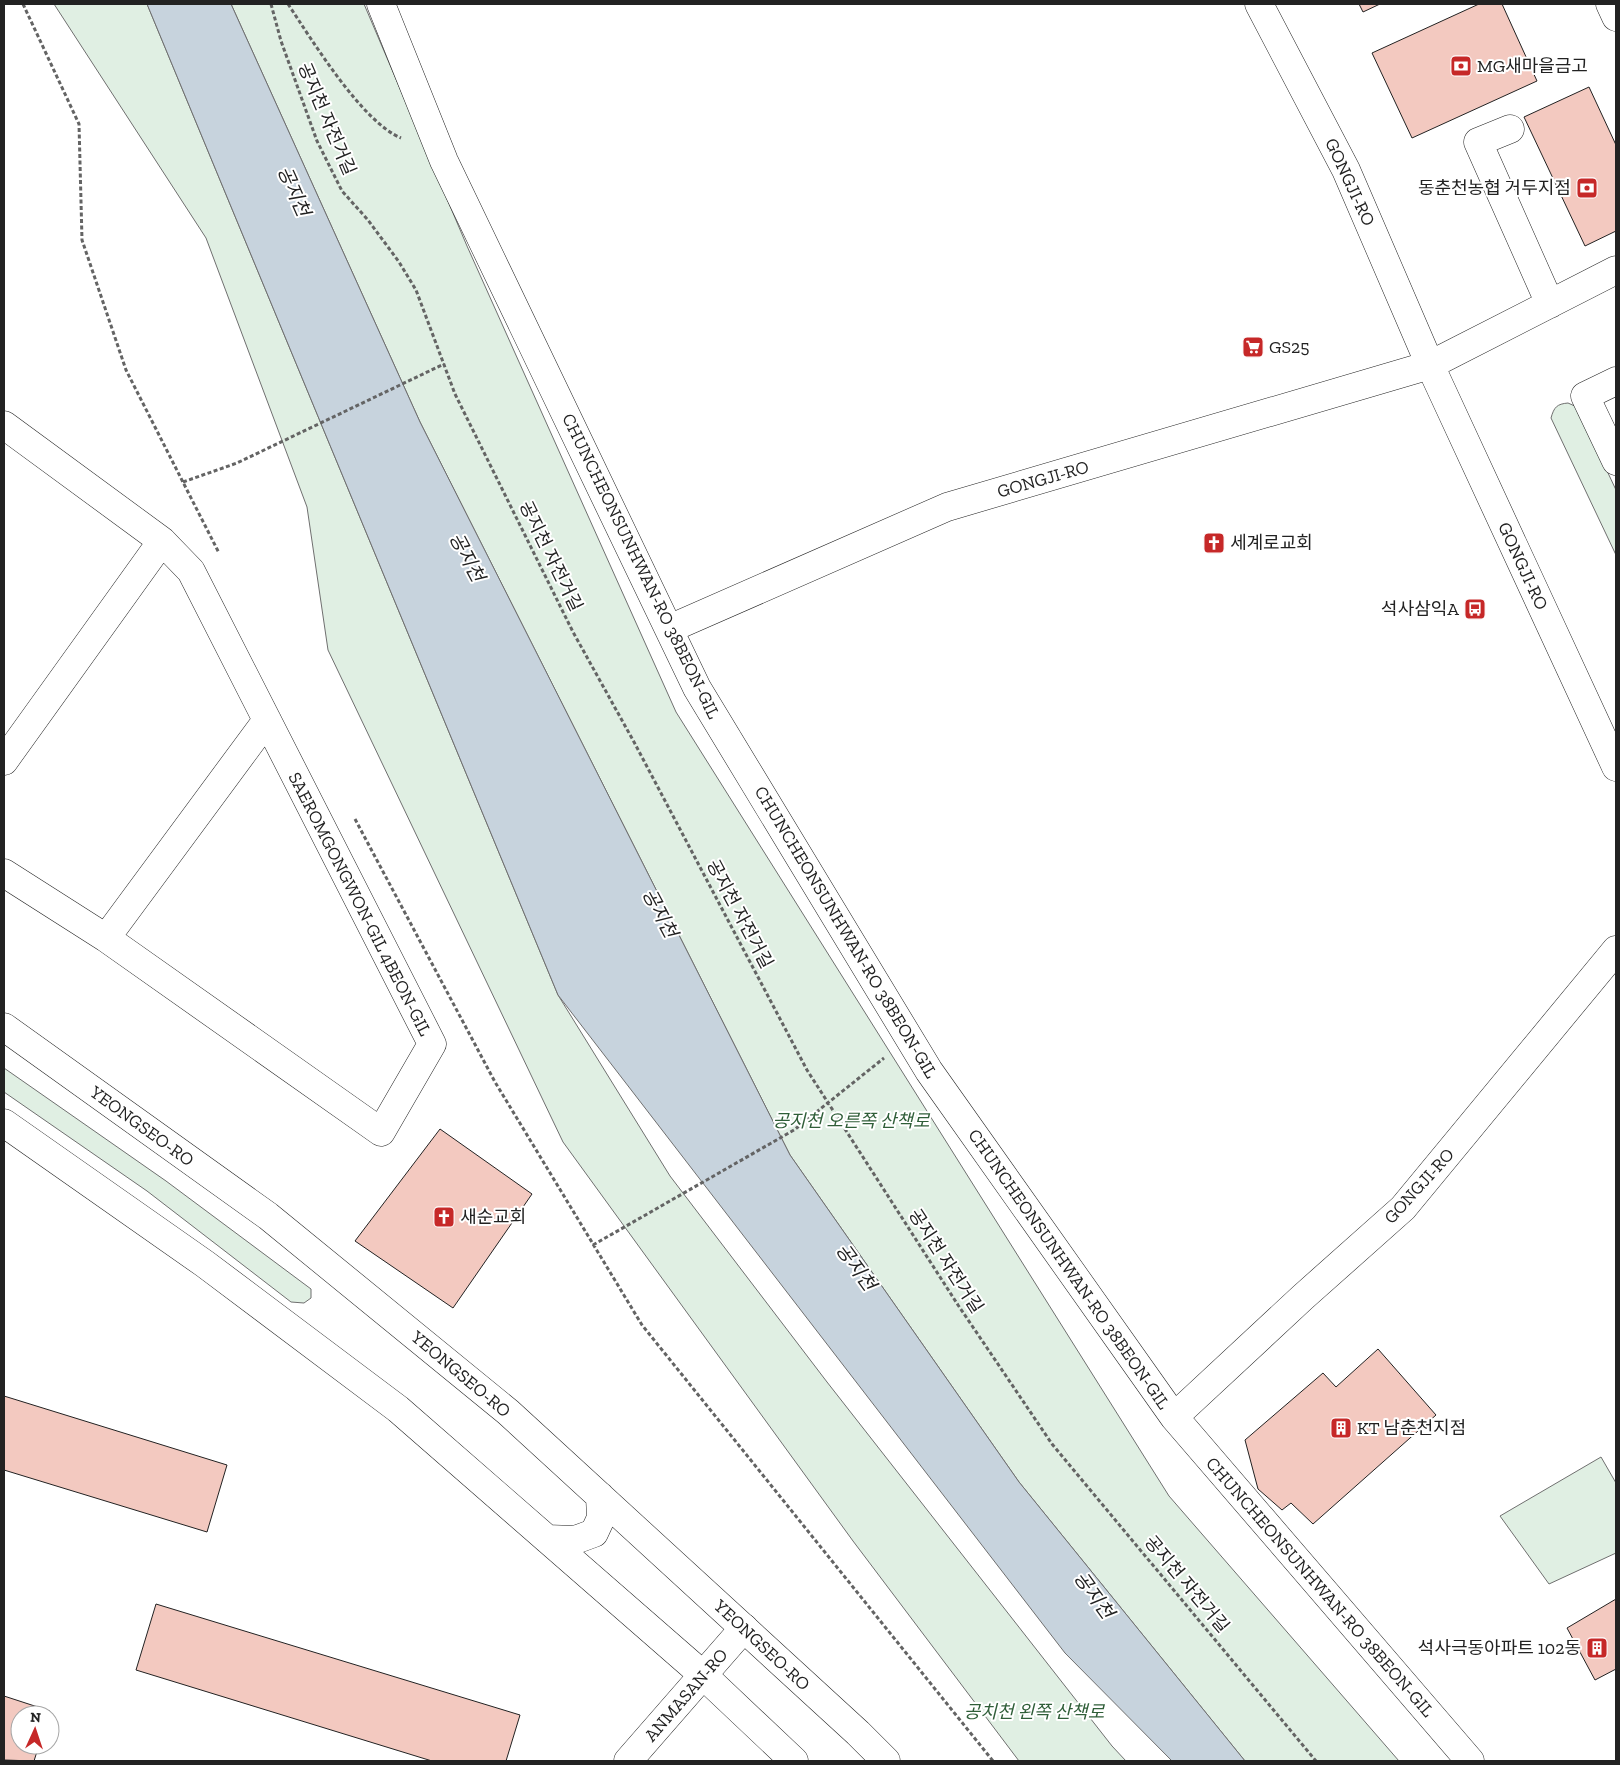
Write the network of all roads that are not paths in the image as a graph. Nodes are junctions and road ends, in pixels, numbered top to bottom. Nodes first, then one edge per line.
1 (381, 4) edge
2 (1259, 4) edge
3 (1610, 4) edge
4 (1616, 17) edge
5 (1510, 128) dead end
6 (1616, 270) edge
7 (1550, 304) junction
8 (1430, 365) junction
9 (1616, 381) edge
10 (4, 425) edge
11 (1616, 461) edge
12 (162, 541) junction
13 (669, 629) junction
14 (267, 720) junction
15 (4, 761) edge
16 (1616, 767) edge
17 (4, 873) edge
18 (106, 938) junction
19 (1616, 950) edge
20 (4, 1027) edge
21 (4, 1123) edge
22 (1174, 1417) junction
23 (600, 1496) junction
24 (547, 1539) junction
25 (744, 1628) junction
26 (703, 1675) junction
27 (628, 1761) edge
28 (794, 1761) edge
29 (886, 1761) edge
30 (1470, 1761) edge

1 - 13 street, CHUNCHEONSUNHWAN-RO 38BEON-GIL
2 - 8 street, GONGJI-RO
3 - 4 street
5 - 7 street
6 - 7 street, GONGJI-RO
7 - 8 street, GONGJI-RO
8 - 13 street, GONGJI-RO
8 - 16 street, GONGJI-RO
9 - 11 street
10 - 12 street, SAEROMGONGWON-GIL 4BEON-GIL
12 - 14 street, SAEROMGONGWON-GIL 4BEON-GIL
12 - 15 street
13 - 22 street, CHUNCHEONSUNHWAN-RO 38BEON-GIL
14 - 18 street
14 - 18 street, SAEROMGONGWON-GIL 4BEON-GIL
17 - 18 street, SAEROMGONGWON-GIL 4BEON-GIL
19 - 22 street, GONGJI-RO
20 - 23 street, YEONGSEO-RO
21 - 24 street
22 - 30 street, CHUNCHEONSUNHWAN-RO 38BEON-GIL
23 - 24 street
23 - 25 street, YEONGSEO-RO
24 - 26 street
25 - 26 street, ANMASAN-RO
25 - 29 street, YEONGSEO-RO
26 - 27 street, ANMASAN-RO
26 - 28 street

